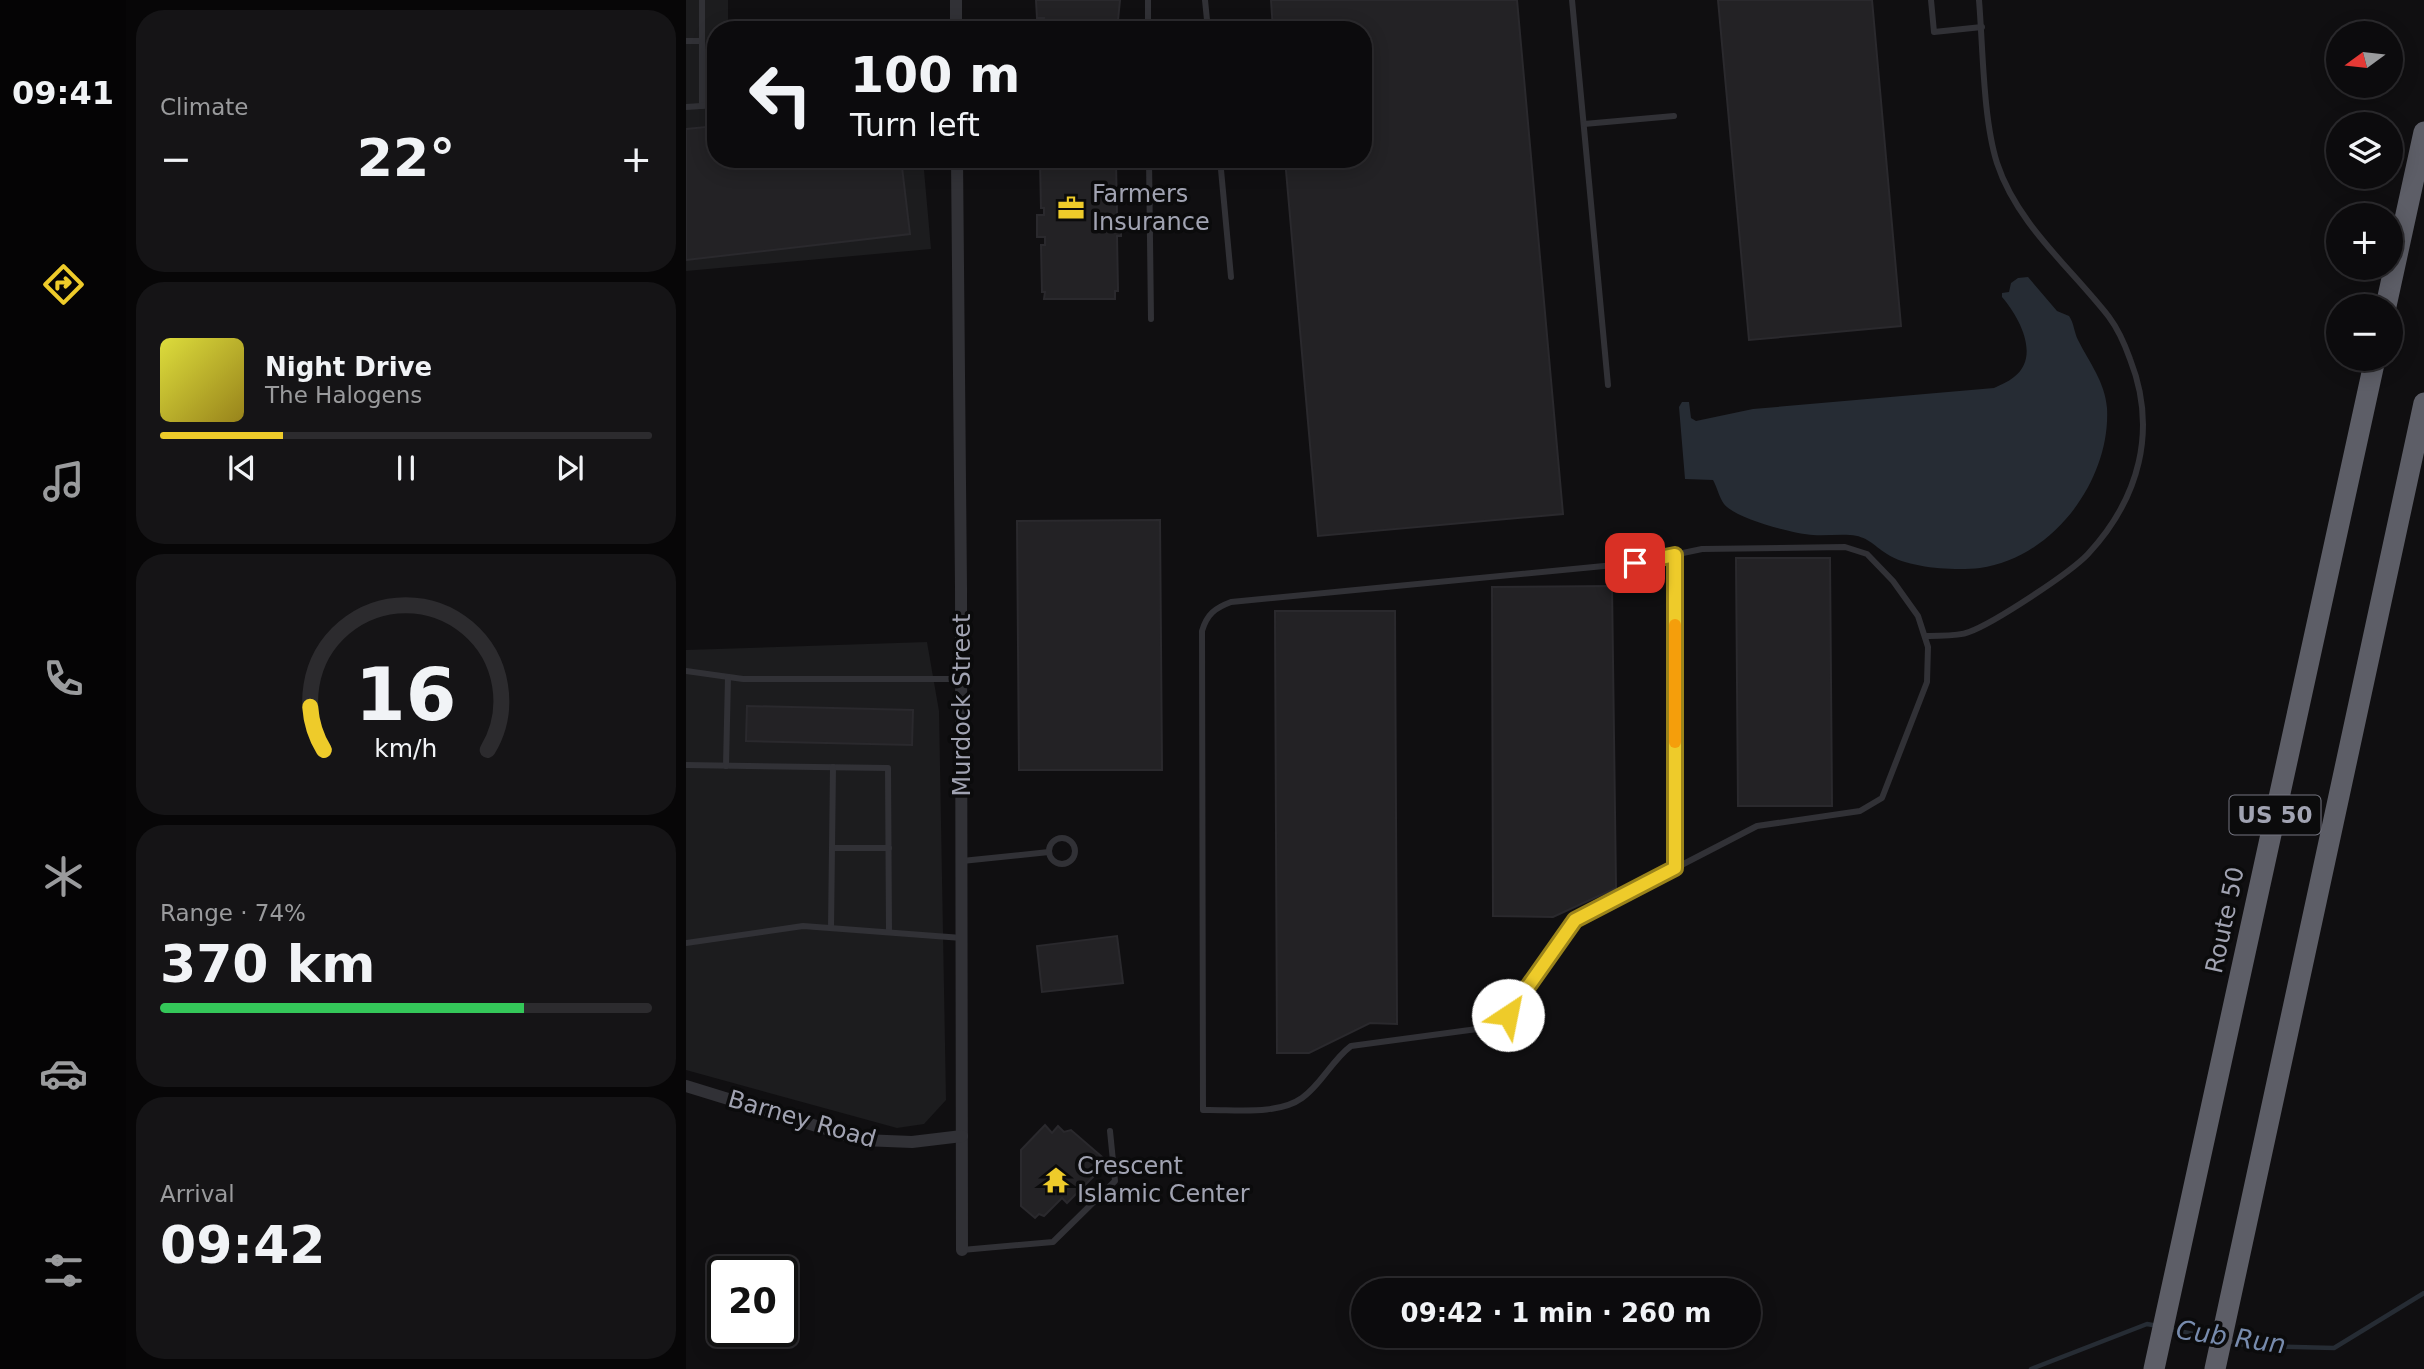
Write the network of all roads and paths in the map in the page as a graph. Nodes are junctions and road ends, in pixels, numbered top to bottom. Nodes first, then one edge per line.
1 (702, 0) edge
2 (956, 0) edge
3 (1148, 0) edge
4 (1205, 0) edge
5 (1572, 0) edge
6 (1931, 0) edge
7 (1979, 0) edge
8 (956, 21) edge
9 (1148, 21) edge
10 (1207, 21) edge
11 (1982, 27) junction
12 (686, 41) edge
13 (702, 41) junction
14 (702, 106) junction
15 (707, 106) edge
16 (686, 107) edge
17 (1674, 116) dead end
18 (1584, 124) junction
19 (2424, 132) edge
20 (957, 168) edge
21 (1149, 168) edge
22 (1221, 168) edge
23 (1231, 276) dead end
24 (2389, 294) edge
25 (1151, 319) dead end
26 (2372, 371) edge
27 (1608, 385) dead end
28 (2424, 403) edge
29 (1675, 555) junction
30 (1927, 636) junction
31 (686, 671) edge
32 (728, 677) junction
33 (962, 679) junction
34 (686, 765) edge
35 (726, 766) junction
36 (833, 767) junction
37 (832, 848) junction
38 (889, 848) junction
39 (1049, 852) junction
40 (962, 861) junction
41 (1675, 868) junction
42 (831, 928) junction
43 (889, 932) junction
44 (962, 938) junction
45 (686, 943) edge
46 (686, 1086) edge
47 (1110, 1131) dead end
48 (962, 1136) junction
49 (962, 1250) joint
50 (2154, 1369) edge
51 (2216, 1369) edge

1 - 13 lane
2 - 8 street
3 - 9 lane
4 - 10 lane
5 - 18 lane
6 - 11 lane
7 - 11 lane
11 - 30 lane
12 - 13 lane
13 - 14 lane
14 - 15 lane
14 - 16 lane
17 - 18 lane
18 - 27 lane
19 - 24 highway
20 - 33 street, Murdock Street
21 - 25 lane
22 - 23 lane
26 - 50 highway, Route 50 / US 50
28 - 51 highway, US 50
29 - 30 lane
29 - 41 lane
29 - 41 lane
30 - 41 lane
31 - 32 lane
32 - 33 lane
32 - 35 lane
33 - 40 street, Murdock Street
34 - 35 lane
35 - 36 lane
36 - 37 lane
36 - 38 lane
37 - 38 lane
37 - 42 lane
38 - 43 lane
39 - 39 lane
39 - 40 lane
40 - 44 street, Murdock Street
42 - 43 lane
42 - 45 lane
43 - 44 lane
44 - 48 street, Murdock Street
46 - 48 street, Barney Road
47 - 49 lane
48 - 49 street, Murdock Street

